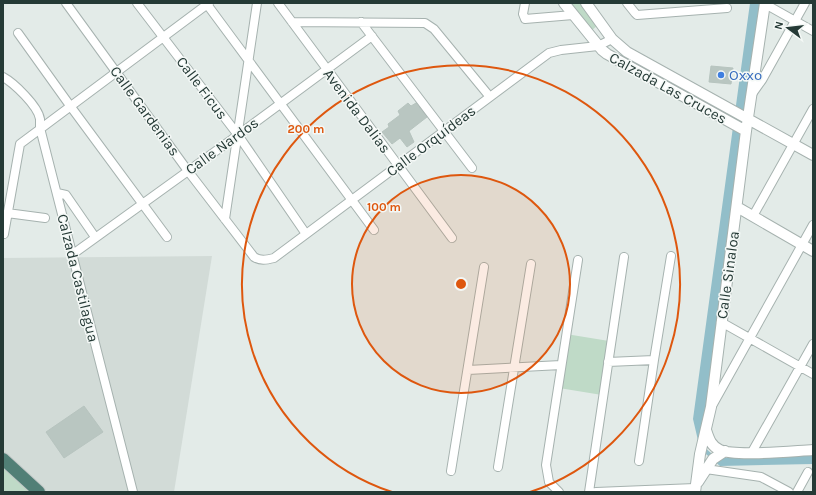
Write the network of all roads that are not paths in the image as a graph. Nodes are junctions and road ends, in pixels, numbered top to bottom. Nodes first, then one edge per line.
1 (66, 3) edge
2 (137, 3) edge
3 (257, 3) edge
4 (278, 3) edge
5 (525, 3) edge
6 (564, 3) edge
7 (586, 3) edge
8 (627, 3) edge
9 (685, 3) edge
10 (805, 3) edge
11 (208, 4) edge
12 (765, 4) edge
13 (716, 5) edge
14 (726, 8) dead end
15 (690, 10) junction
16 (573, 15) junction
17 (795, 21) junction
18 (292, 22) junction
19 (361, 22) junction
20 (813, 31) edge
21 (18, 33) dead end
22 (372, 36) junction
23 (164, 37) junction
24 (612, 39) junction
25 (598, 46) junction
26 (248, 60) junction
27 (326, 69) junction
28 (117, 72) junction
29 (3, 77) edge
30 (752, 94) junction
31 (490, 97) junction
32 (280, 103) junction
33 (71, 107) junction
34 (813, 109) edge
35 (748, 119) junction
36 (40, 128) junction
37 (444, 131) junction
38 (746, 131) junction
39 (238, 135) junction
40 (793, 144) junction
41 (813, 155) edge
42 (398, 166) junction
43 (472, 168) dead end
44 (188, 171) junction
45 (57, 193) junction
46 (352, 200) junction
47 (142, 203) junction
48 (738, 207) junction
49 (7, 213) junction
50 (753, 216) junction
51 (45, 218) dead end
52 (225, 219) junction
53 (813, 226) edge
54 (374, 230) dead end
55 (4, 234) dead end
56 (306, 234) junction
57 (167, 237) dead end
58 (95, 238) junction
59 (452, 238) dead end
60 (802, 245) junction
61 (813, 251) edge
62 (72, 254) junction
63 (672, 256) dead end
64 (624, 257) dead end
65 (258, 259) joint
66 (578, 260) dead end
67 (531, 264) dead end
68 (484, 267) dead end
69 (721, 322) junction
70 (750, 338) junction
71 (813, 344) edge
72 (654, 360) junction
73 (608, 362) junction
74 (561, 365) junction
75 (800, 367) junction
76 (514, 368) junction
77 (468, 370) junction
78 (813, 374) edge
79 (711, 407) junction
80 (706, 434) junction
81 (813, 450) edge
82 (752, 452) junction
83 (722, 453) junction
84 (3, 459) edge
85 (639, 461) dead end
86 (708, 466) junction
87 (498, 467) dead end
88 (451, 471) dead end
89 (808, 472) dead end
90 (695, 490) edge
91 (39, 492) edge
92 (133, 492) edge
93 (559, 492) edge
94 (589, 492) edge
95 (596, 492) edge
96 (789, 492) edge
97 (797, 492) edge

1 - 28 street, Calle Gardenias
2 - 23 street, Calle Ficus
3 - 26 street
4 - 18 street, Avenida Dalias
5 - 16 street
6 - 16 street, Calzada Las Cruces
7 - 24 street, Calzada Las Cruces
8 - 15 street
9 - 15 street
10 - 17 street
11 - 23 street
11 - 26 street
12 - 17 street
12 - 30 street, Calle Sinaloa
13 - 14 street
13 - 15 street
16 - 25 street, Calzada Las Cruces
17 - 20 street
17 - 30 street
18 - 19 street
18 - 27 street, Avenida Dalias
19 - 22 street
19 - 31 street
21 - 33 street
22 - 27 street, Calle Nardos
22 - 37 street
23 - 28 street
23 - 39 street, Calle Ficus
24 - 25 street, Calle Orquídeas
24 - 35 street, Calzada Las Cruces
25 - 31 street, Calle Orquídeas
25 - 38 street, Calzada Las Cruces
26 - 32 street
26 - 39 street
27 - 32 street, Calle Nardos
27 - 42 street, Avenida Dalias
28 - 33 street
28 - 44 street, Calle Gardenias
29 - 36 street, Calzada Castilagua
30 - 35 street, Calle Sinaloa
31 - 37 street, Calle Orquídeas
32 - 39 street, Calle Nardos
32 - 46 street
33 - 36 street
33 - 47 street
34 - 40 street
35 - 38 street, Calle Sinaloa
35 - 40 street, Calzada Las Cruces
36 - 45 street, Calzada Castilagua
36 - 49 street
37 - 42 street, Calle Orquídeas
37 - 43 street
38 - 48 street, Calle Sinaloa
39 - 44 street, Calle Nardos
39 - 52 street
39 - 56 street, Calle Ficus
40 - 41 street, Calzada Las Cruces
40 - 50 street
42 - 46 street, Calle Orquídeas
42 - 59 street, Avenida Dalias
44 - 47 street, Calle Nardos
44 - 52 street, Calle Gardenias
45 - 58 street
45 - 62 street, Calzada Castilagua
46 - 54 street
46 - 56 street, Calle Orquídeas
47 - 57 street
47 - 58 street, Calle Nardos
48 - 50 street
48 - 69 street, Calle Sinaloa
49 - 51 street
49 - 55 street
50 - 60 street
52 - 65 street, Calle Gardenias
53 - 60 street
56 - 65 street, Calle Orquídeas
58 - 62 street, Calle Nardos
60 - 61 street
60 - 70 street
62 - 92 street, Calzada Castilagua
63 - 72 street
64 - 73 street
66 - 74 street
67 - 76 street
68 - 77 street
69 - 70 street
69 - 79 street, Calle Sinaloa
70 - 75 street
70 - 79 street
71 - 75 street
72 - 73 street
72 - 85 street
73 - 94 street
74 - 76 street
74 - 93 street
75 - 78 street
75 - 82 street
76 - 77 street
76 - 87 street
77 - 88 street
79 - 80 street, Calle Sinaloa
80 - 83 street
80 - 90 street, Calle Sinaloa
81 - 82 street
82 - 83 street
83 - 86 street
84 - 91 highway
86 - 90 street
86 - 96 street
89 - 97 street
90 - 95 street

